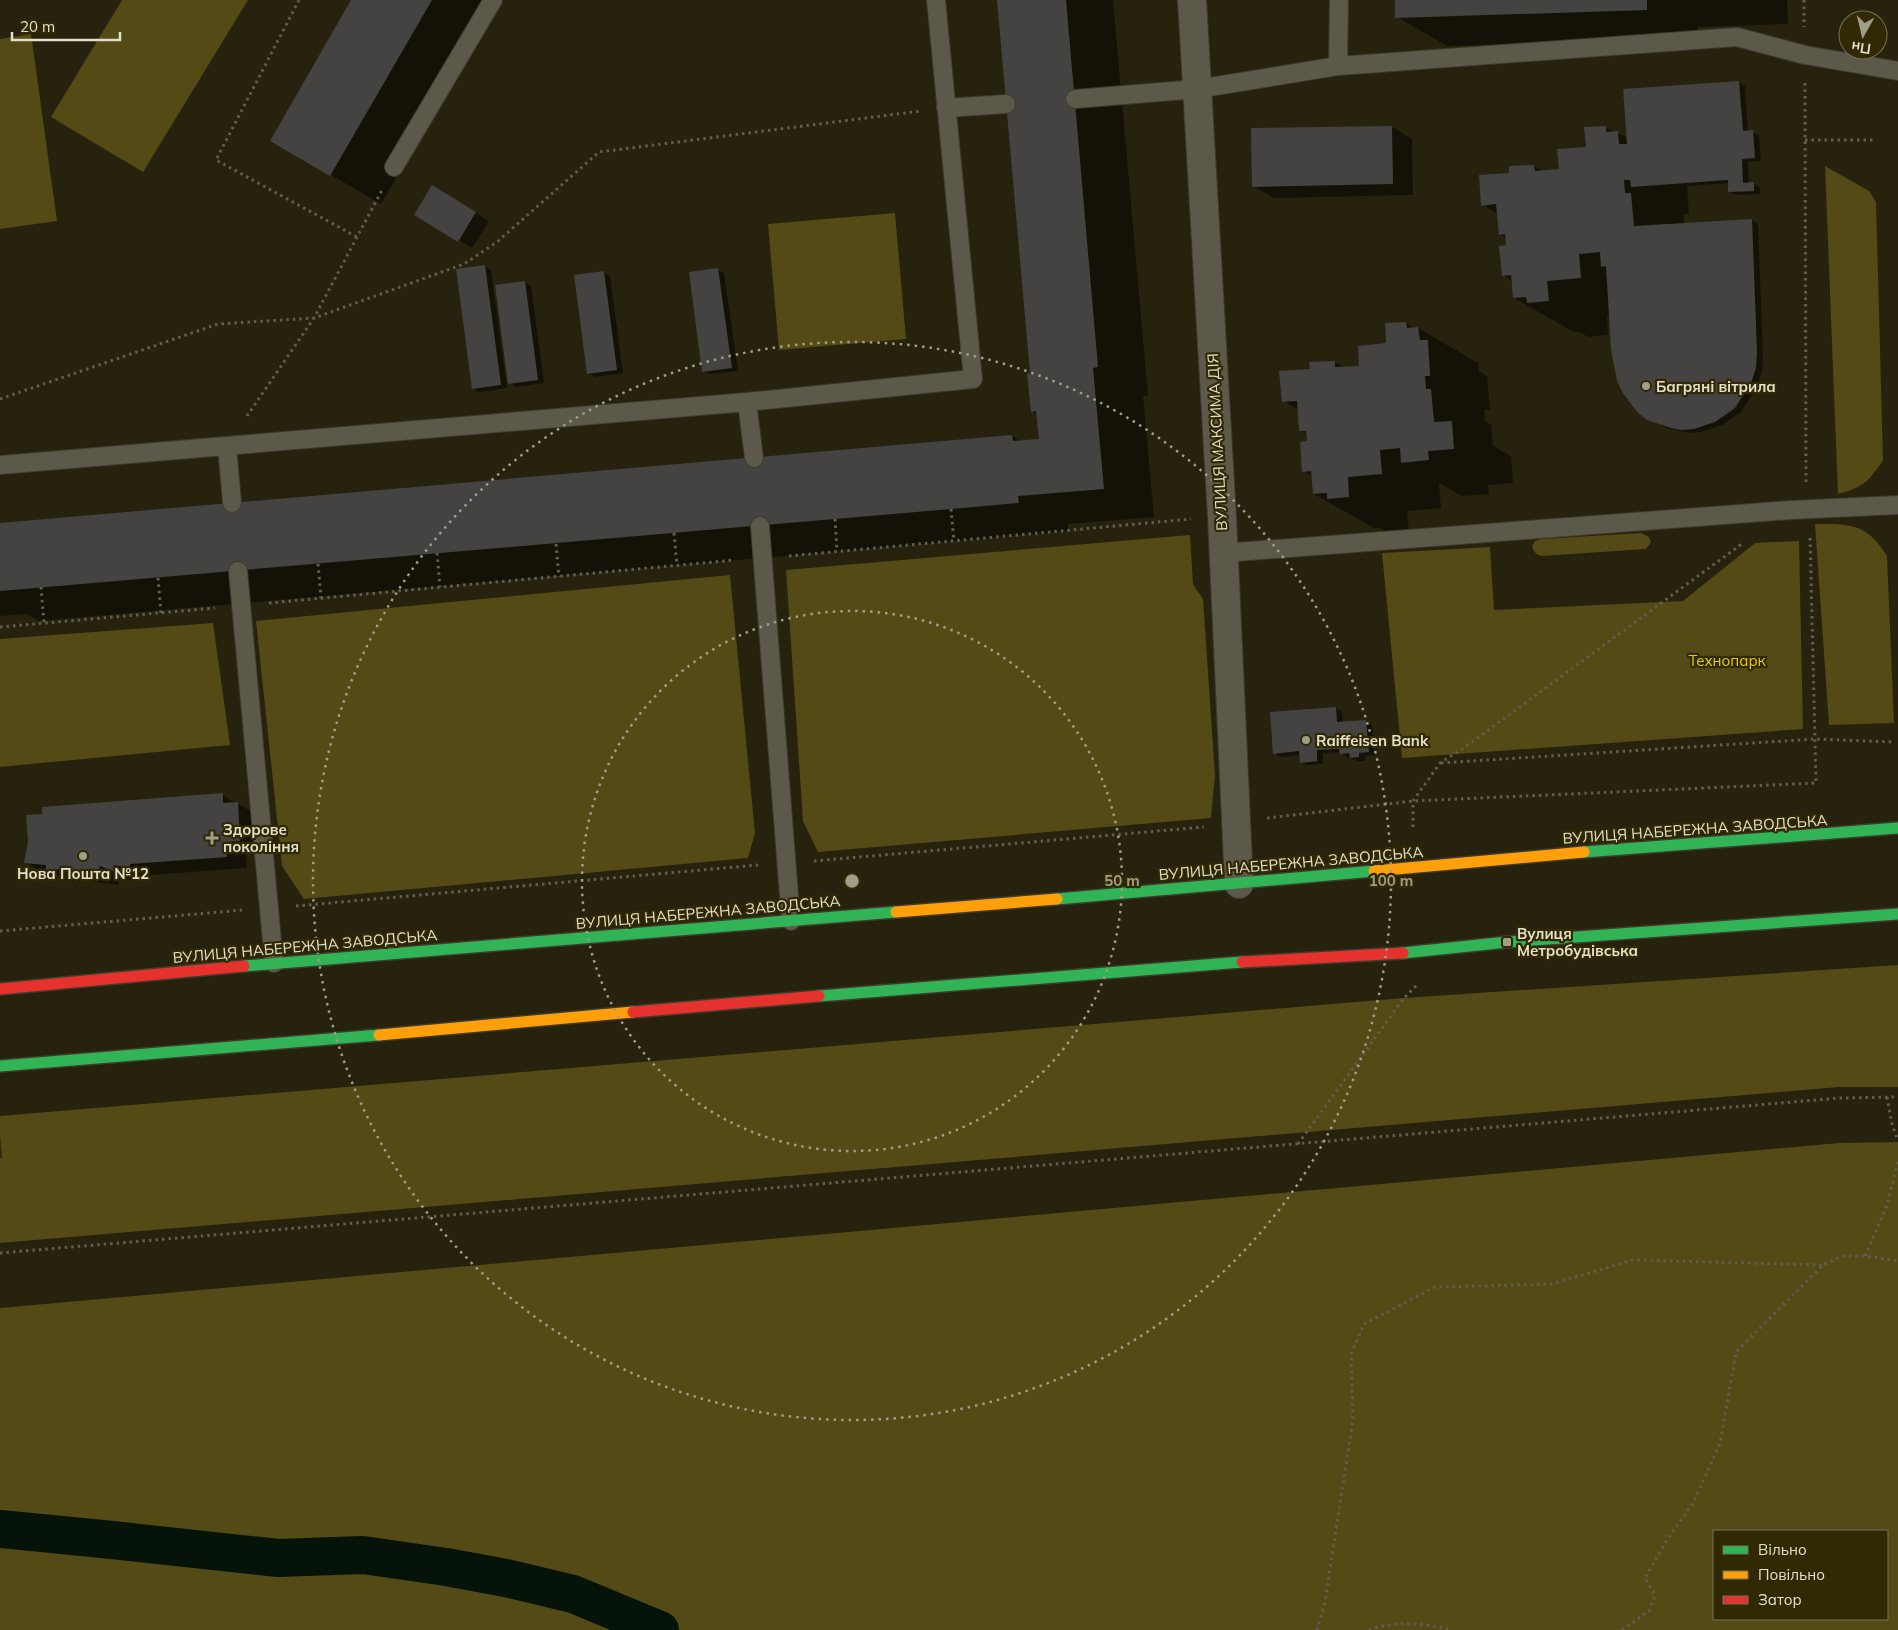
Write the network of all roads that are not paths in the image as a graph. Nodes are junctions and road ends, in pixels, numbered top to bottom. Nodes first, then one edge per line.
1 (493, 0) edge
2 (936, 0) edge
3 (1192, 0) edge
4 (1339, 0) edge
5 (1338, 66) junction
6 (1898, 70) edge
7 (1197, 89) junction
8 (1074, 99) dead end
9 (1006, 104) dead end
10 (946, 108) junction
11 (394, 167) road end
12 (747, 402) junction
13 (227, 446) junction
14 (754, 458) dead end
15 (0, 466) edge
16 (232, 503) dead end
17 (1898, 505) edge
18 (760, 526) dead end
19 (1223, 552) junction
20 (238, 571) dead end
21 (1898, 828) edge
22 (1239, 884) junction
23 (1898, 914) edge
24 (791, 920) junction
25 (274, 964) junction
26 (0, 989) edge
27 (0, 1066) edge

1 - 11 lane
2 - 10 lane
3 - 7 street, ВУЛИЦЯ МАКСИМА ДІЯ
4 - 5 lane
5 - 6 lane
5 - 7 lane
7 - 8 lane
7 - 19 street, ВУЛИЦЯ МАКСИМА ДІЯ
9 - 10 lane
10 - 12 lane
12 - 13 lane
12 - 14 lane
13 - 15 lane
13 - 16 lane
17 - 19 lane
18 - 24 lane
19 - 22 street, ВУЛИЦЯ МАКСИМА ДІЯ
20 - 25 lane
21 - 22 main road, ВУЛИЦЯ НАБЕРЕЖНА ЗАВОДСЬКА
22 - 24 main road, ВУЛИЦЯ НАБЕРЕЖНА ЗАВОДСЬКА
23 - 27 main road
24 - 25 main road, ВУЛИЦЯ НАБЕРЕЖНА ЗАВОДСЬКА
25 - 26 main road, ВУЛИЦЯ НАБЕРЕЖНА ЗАВОДСЬКА

